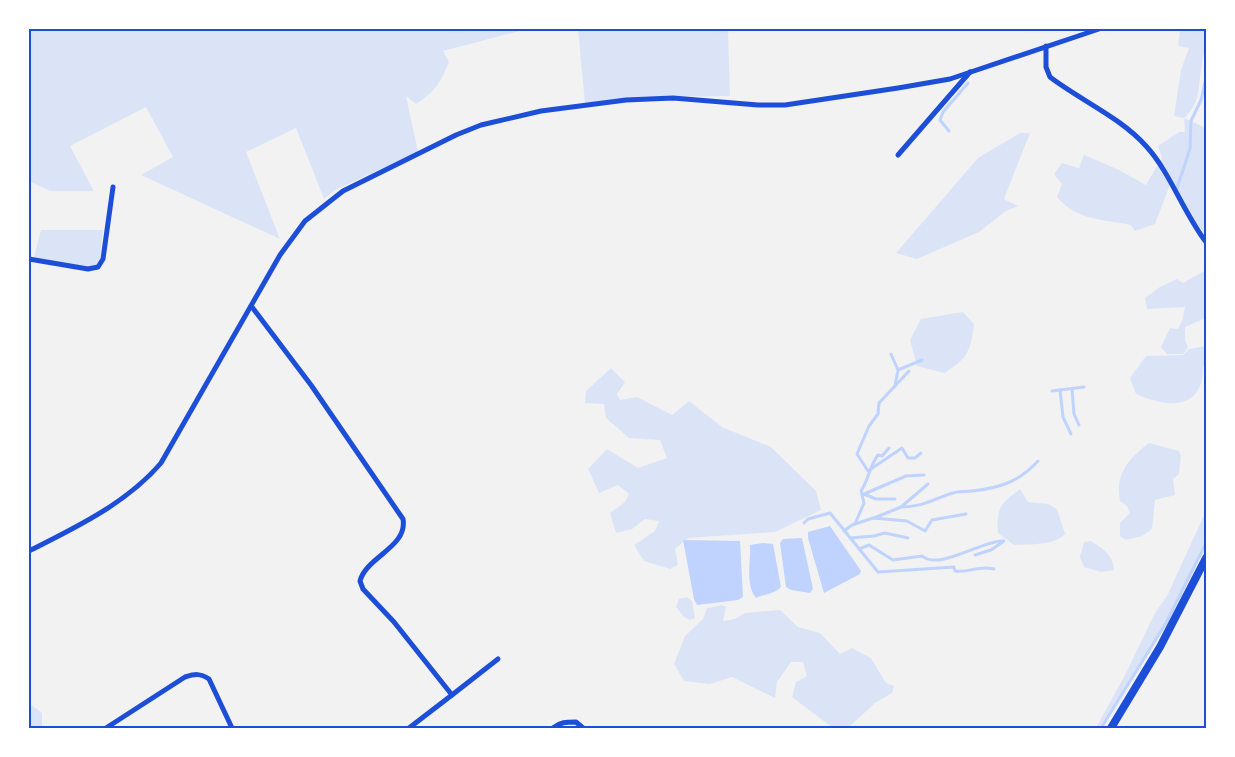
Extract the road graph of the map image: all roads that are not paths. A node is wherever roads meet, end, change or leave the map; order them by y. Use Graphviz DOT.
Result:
graph roads {
  1 [pos="1099,29"];
  2 [pos="1046,46"];
  3 [pos="970,72"];
  4 [pos="898,155"];
  5 [pos="113,187"];
  6 [pos="1206,242"];
  7 [pos="29,259"];
  8 [pos="252,307"];
  9 [pos="29,551"];
  10 [pos="1206,558"];
  11 [pos="498,659"];
  12 [pos="452,694"];
  13 [pos="106,728"];
  14 [pos="232,728"];
  15 [pos="409,728"];
  16 [pos="553,728"];
  17 [pos="583,728"];
  18 [pos="1111,728"];
  1 -- 2 [label="street"];
  2 -- 3 [label="street"];
  2 -- 6 [label="street"];
  3 -- 4 [label="street"];
  3 -- 8 [label="street"];
  5 -- 7 [label="street"];
  8 -- 9 [label="street"];
  8 -- 12 [label="street"];
  10 -- 18 [label="main road"];
  11 -- 12 [label="street"];
  12 -- 15 [label="street"];
  13 -- 14 [label="street"];
  16 -- 17 [label="street"];
}
